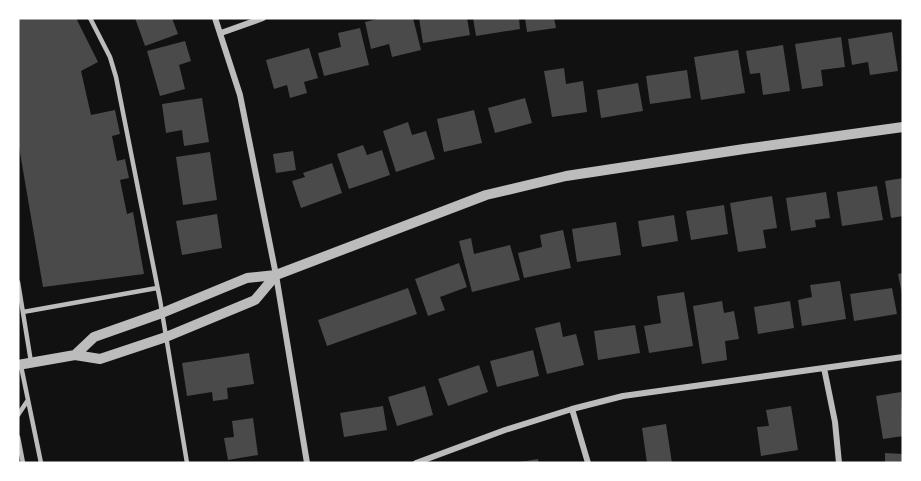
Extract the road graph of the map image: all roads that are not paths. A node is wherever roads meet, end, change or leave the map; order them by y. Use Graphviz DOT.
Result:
graph roads {
  1 [pos="90,18"];
  2 [pos="215,18"];
  3 [pos="263,18"];
  4 [pos="221,33"];
  5 [pos="903,127"];
  6 [pos="276,275"];
  7 [pos="18,282"];
  8 [pos="157,288"];
  9 [pos="23,312"];
  10 [pos="162,314"];
  11 [pos="166,337"];
  12 [pos="75,354"];
  13 [pos="903,357"];
  14 [pos="23,364"];
  15 [pos="824,368"];
  16 [pos="28,400"];
  17 [pos="572,409"];
  18 [pos="18,415"];
  19 [pos="18,437"];
  20 [pos="23,463"];
  21 [pos="41,463"];
  22 [pos="187,463"];
  23 [pos="307,463"];
  24 [pos="416,463"];
  25 [pos="588,463"];
  26 [pos="839,463"];
  1 -- 8 [label="lane"];
  2 -- 4 [label="street"];
  3 -- 4 [label="street"];
  4 -- 6 [label="street"];
  5 -- 6 [label="street"];
  6 -- 10 [label="street"];
  6 -- 11 [label="street"];
  6 -- 23 [label="street"];
  7 -- 9 [label="lane"];
  8 -- 9 [label="lane"];
  8 -- 10 [label="lane"];
  9 -- 14 [label="lane"];
  10 -- 11 [label="lane"];
  10 -- 12 [label="street"];
  11 -- 12 [label="street"];
  11 -- 22 [label="lane"];
  12 -- 14 [label="street"];
  13 -- 15 [label="street"];
  14 -- 16 [label="lane"];
  15 -- 17 [label="street"];
  15 -- 26 [label="street"];
  16 -- 18 [label="lane"];
  16 -- 21 [label="lane"];
  17 -- 24 [label="street"];
  17 -- 25 [label="street"];
  19 -- 20 [label="lane"];
}
